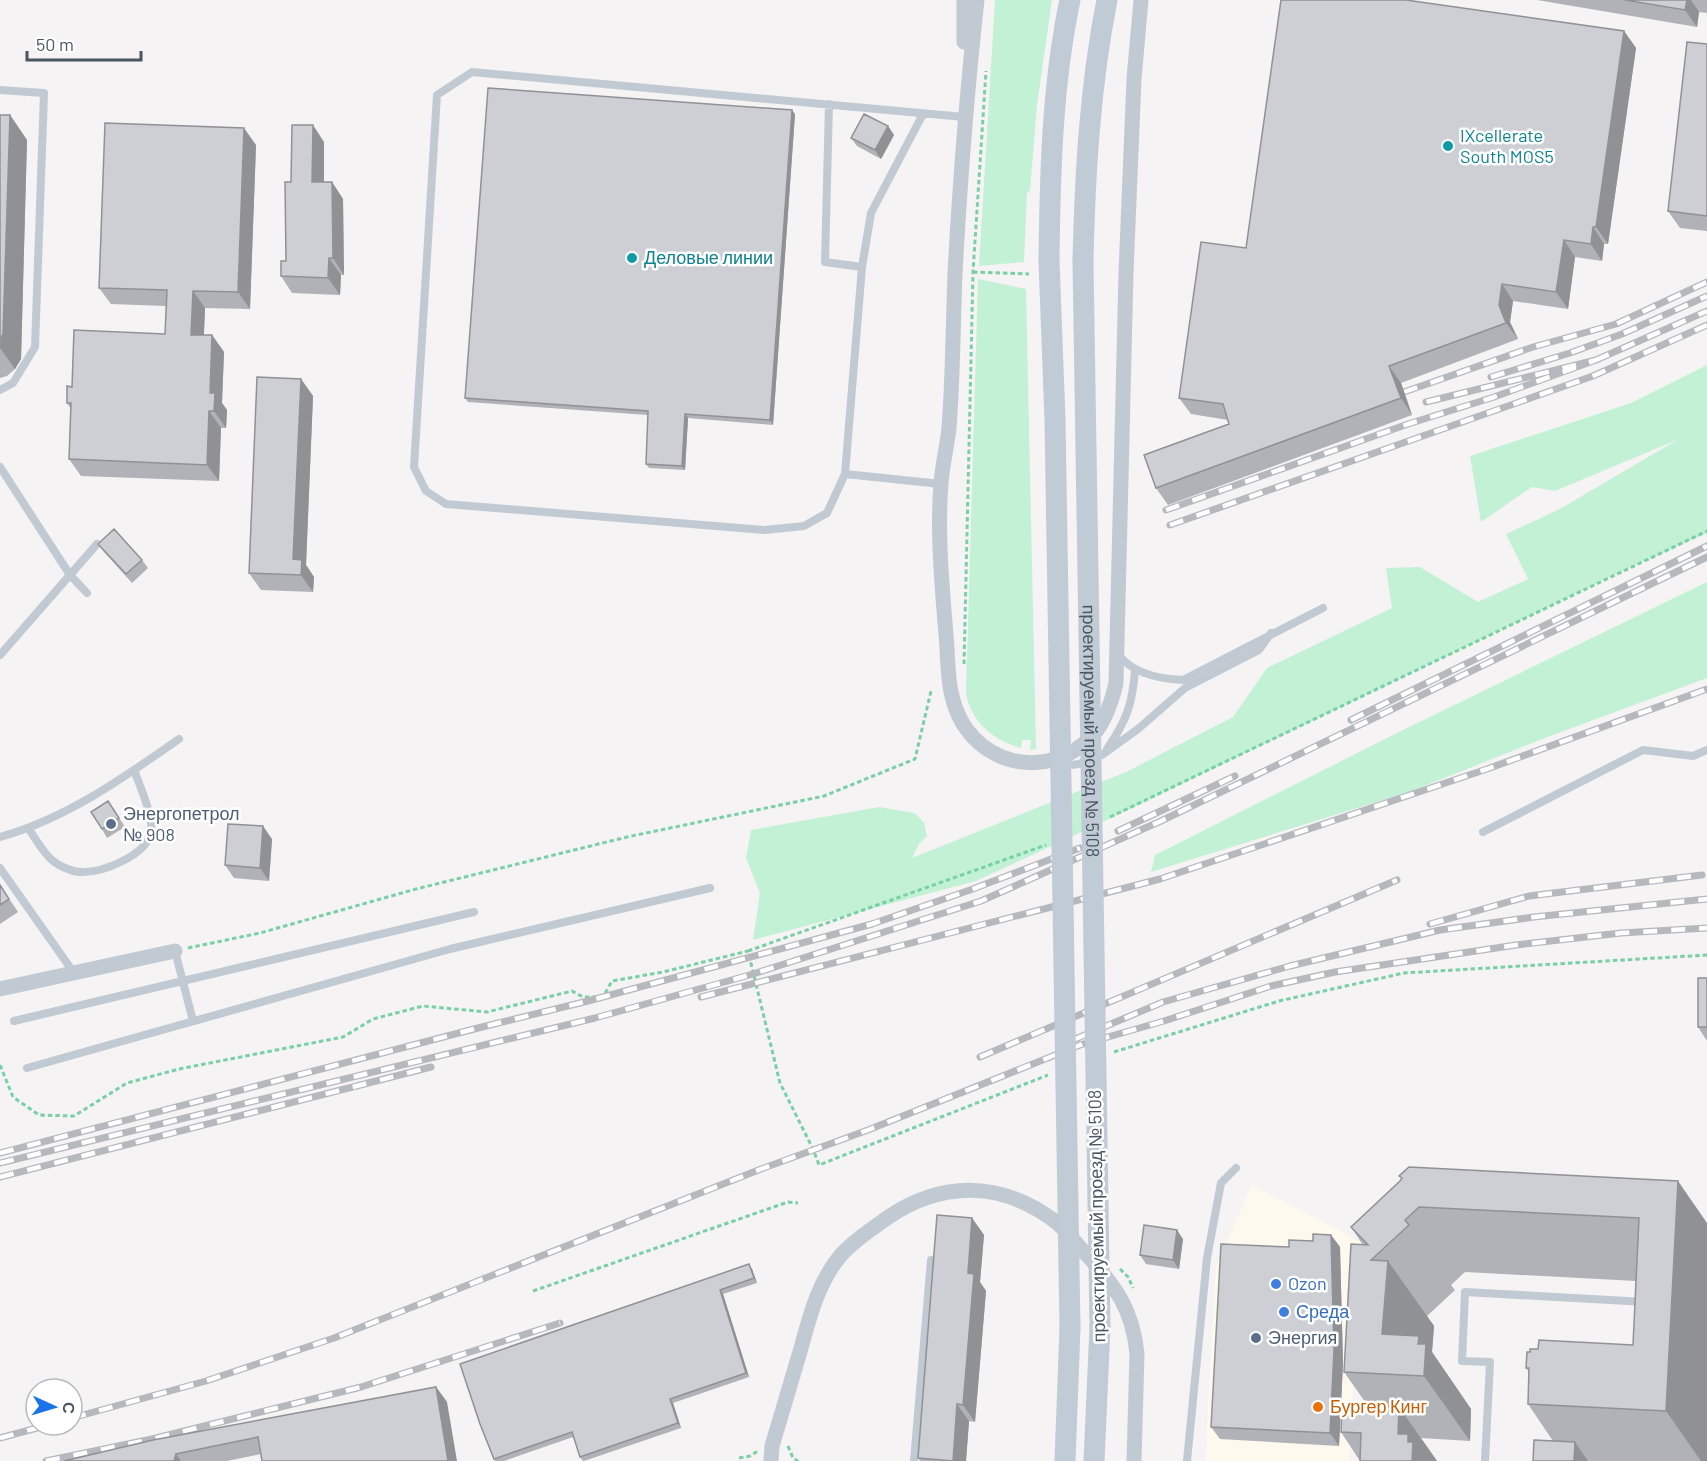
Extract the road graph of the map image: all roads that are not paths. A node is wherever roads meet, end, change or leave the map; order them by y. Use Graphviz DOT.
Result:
graph roads {
  1 [pos="964,0"];
  2 [pos="977,0"];
  3 [pos="1070,0"];
  4 [pos="1107,0"];
  5 [pos="1141,0"];
  6 [pos="1148,0"];
  7 [pos="1139,31"];
  8 [pos="0,90"];
  9 [pos="829,104"];
  10 [pos="923,114"];
  11 [pos="964,117"];
  12 [pos="862,267"];
  13 [pos="0,390"];
  14 [pos="0,467"];
  15 [pos="845,474"];
  16 [pos="940,484"];
  17 [pos="97,544"];
  18 [pos="70,575"];
  19 [pos="87,593"];
  20 [pos="1323,608"];
  21 [pos="1271,633"];
  22 [pos="1117,651"];
  23 [pos="0,655"];
  24 [pos="1135,669"];
  25 [pos="179,739"];
  26 [pos="1707,750"];
  27 [pos="1102,755"];
  28 [pos="1034,763"];
  29 [pos="134,770"];
  30 [pos="29,829"];
  31 [pos="1484,832"];
  32 [pos="0,837"];
  33 [pos="0,868"];
  34 [pos="710,888"];
  35 [pos="474,912"];
  36 [pos="175,951"];
  37 [pos="75,973"];
  38 [pos="183,981"];
  39 [pos="0,989"];
  40 [pos="14,1021"];
  41 [pos="194,1021"];
  42 [pos="27,1068"];
  43 [pos="1236,1168"];
  44 [pos="931,1260"];
  45 [pos="1653,1302"];
  46 [pos="771,1461"];
  47 [pos="914,1461"];
  48 [pos="1065,1461"];
  49 [pos="1094,1461"];
  50 [pos="1134,1461"];
  51 [pos="1187,1461"];
  52 [pos="1485,1461"];
  1 -- 11 [label="street"];
  2 -- 11 [label="street"];
  3 -- 48 [label="main road, проектируемый проезд № 5108, bridge"];
  4 -- 49 [label="main road, проектируемый проезд № 5108, bridge"];
  5 -- 7 [label="street"];
  6 -- 7 [label="lane"];
  7 -- 22 [label="street"];
  8 -- 13 [label="lane"];
  9 -- 10 [label="lane"];
  9 -- 12 [label="lane"];
  9 -- 15 [label="lane"];
  10 -- 11 [label="lane"];
  10 -- 12 [label="lane"];
  11 -- 16 [label="street"];
  12 -- 15 [label="lane"];
  14 -- 18 [label="lane"];
  15 -- 16 [label="lane"];
  16 -- 28 [label="street"];
  17 -- 18 [label="lane"];
  18 -- 19 [label="lane"];
  18 -- 23 [label="lane"];
  20 -- 21 [label="lane"];
  21 -- 24 [label="lane"];
  21 -- 27 [label="lane"];
  22 -- 24 [label="lane"];
  22 -- 28 [label="street"];
  24 -- 27 [label="lane"];
  25 -- 29 [label="lane"];
  26 -- 31 [label="lane"];
  27 -- 28 [label="lane"];
  29 -- 30 [label="lane"];
  29 -- 30 [label="lane"];
  30 -- 32 [label="lane"];
  33 -- 37 [label="lane"];
  34 -- 41 [label="lane"];
  35 -- 38 [label="lane"];
  36 -- 37 [label="street"];
  36 -- 38 [label="lane"];
  37 -- 39 [label="street"];
  38 -- 40 [label="lane"];
  38 -- 41 [label="lane"];
  41 -- 42 [label="lane"];
  43 -- 51 [label="lane"];
  44 -- 47 [label="lane"];
  45 -- 52 [label="lane"];
  46 -- 50 [label="street"];
}
